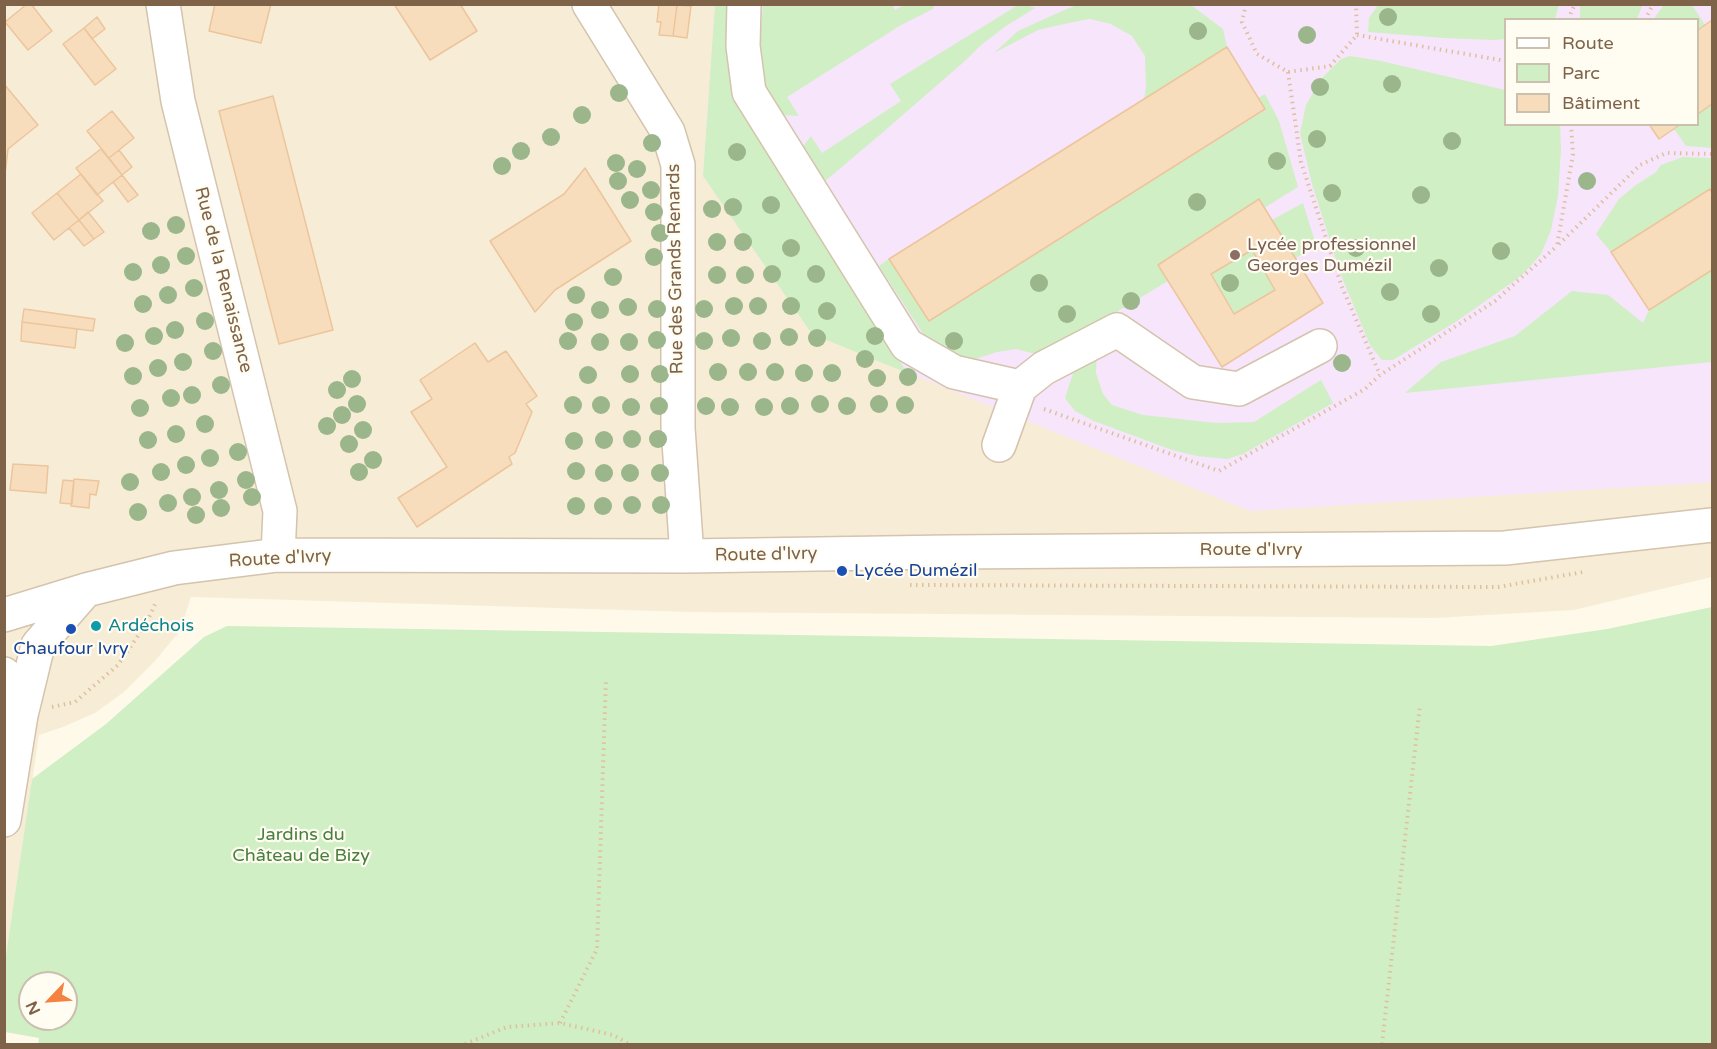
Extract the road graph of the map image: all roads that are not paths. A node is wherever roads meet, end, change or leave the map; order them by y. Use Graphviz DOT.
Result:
graph roads {
  1 [pos="163,4"];
  2 [pos="589,4"];
  3 [pos="744,4"];
  4 [pos="1320,346"];
  5 [pos="1020,387"];
  6 [pos="999,445"];
  7 [pos="1713,525"];
  8 [pos="278,555"];
  9 [pos="687,556"];
  10 [pos="86,590"];
  11 [pos="4,615"];
  12 [pos="4,674"];
  13 [pos="21,715"];
  14 [pos="4,820"];
  1 -- 8 [label="street, Rue de la Renaissance"];
  2 -- 9 [label="street, Rue des Grands Renards"];
  3 -- 5 [label="street"];
  4 -- 5 [label="street"];
  5 -- 6 [label="street"];
  7 -- 9 [label="street, Route d'Ivry"];
  8 -- 9 [label="street, Route d'Ivry"];
  8 -- 10 [label="street, Route d'Ivry"];
  10 -- 11 [label="street, Route d'Ivry"];
  10 -- 13 [label="street"];
  12 -- 13 [label="street"];
  13 -- 14 [label="street"];
}
